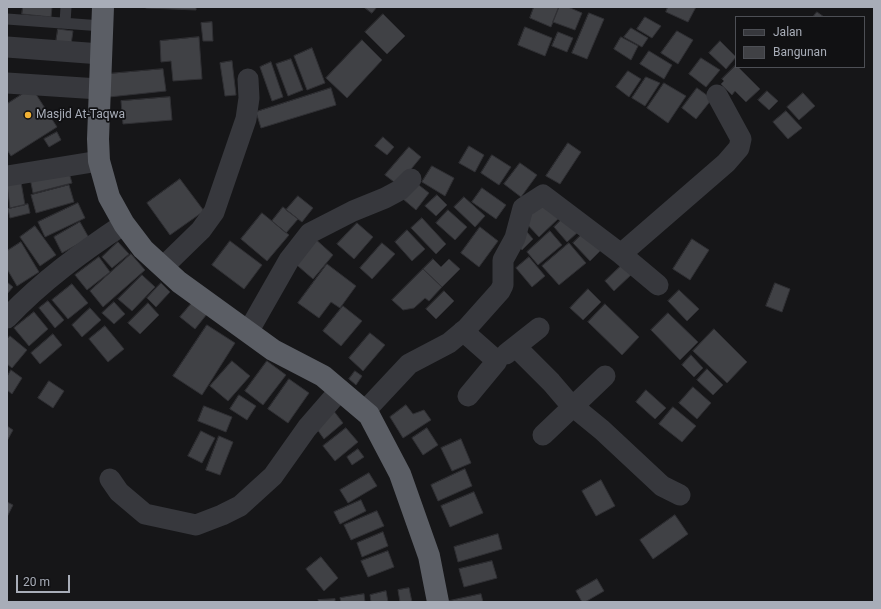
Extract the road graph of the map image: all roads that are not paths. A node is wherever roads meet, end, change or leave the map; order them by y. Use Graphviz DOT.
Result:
graph roads {
  1 [pos="66,7"];
  2 [pos="103,16"];
  3 [pos="7,19"];
  4 [pos="65,23"];
  5 [pos="7,47"];
  6 [pos="101,54"];
  7 [pos="248,79"];
  8 [pos="7,83"];
  9 [pos="99,89"];
  10 [pos="717,95"];
  11 [pos="99,161"];
  12 [pos="7,176"];
  13 [pos="411,179"];
  14 [pos="124,224"];
  15 [pos="621,254"];
  16 [pos="163,267"];
  17 [pos="658,285"];
  18 [pos="7,318"];
  19 [pos="539,328"];
  20 [pos="463,331"];
  21 [pos="248,332"];
  22 [pos="516,347"];
  23 [pos="497,361"];
  24 [pos="605,376"];
  25 [pos="340,390"];
  26 [pos="468,396"];
  27 [pos="573,407"];
  28 [pos="365,412"];
  29 [pos="543,435"];
  30 [pos="110,479"];
  31 [pos="680,495"];
  32 [pos="438,602"];
  1 -- 4 [label="lane"];
  2 -- 4 [label="lane"];
  2 -- 6 [label="highway"];
  3 -- 4 [label="lane"];
  5 -- 6 [label="street"];
  6 -- 9 [label="highway"];
  7 -- 16 [label="street"];
  8 -- 9 [label="street"];
  9 -- 11 [label="highway"];
  10 -- 15 [label="street"];
  11 -- 12 [label="street"];
  11 -- 14 [label="highway"];
  13 -- 21 [label="street"];
  14 -- 16 [label="highway"];
  14 -- 18 [label="street"];
  15 -- 17 [label="street"];
  15 -- 20 [label="street"];
  16 -- 21 [label="highway"];
  19 -- 22 [label="street"];
  20 -- 23 [label="street"];
  20 -- 28 [label="street"];
  21 -- 25 [label="highway"];
  22 -- 23 [label="street"];
  22 -- 27 [label="street"];
  23 -- 26 [label="street"];
  24 -- 27 [label="street"];
  25 -- 28 [label="highway"];
  25 -- 30 [label="street"];
  27 -- 29 [label="street"];
  27 -- 31 [label="street"];
  28 -- 32 [label="highway"];
}
